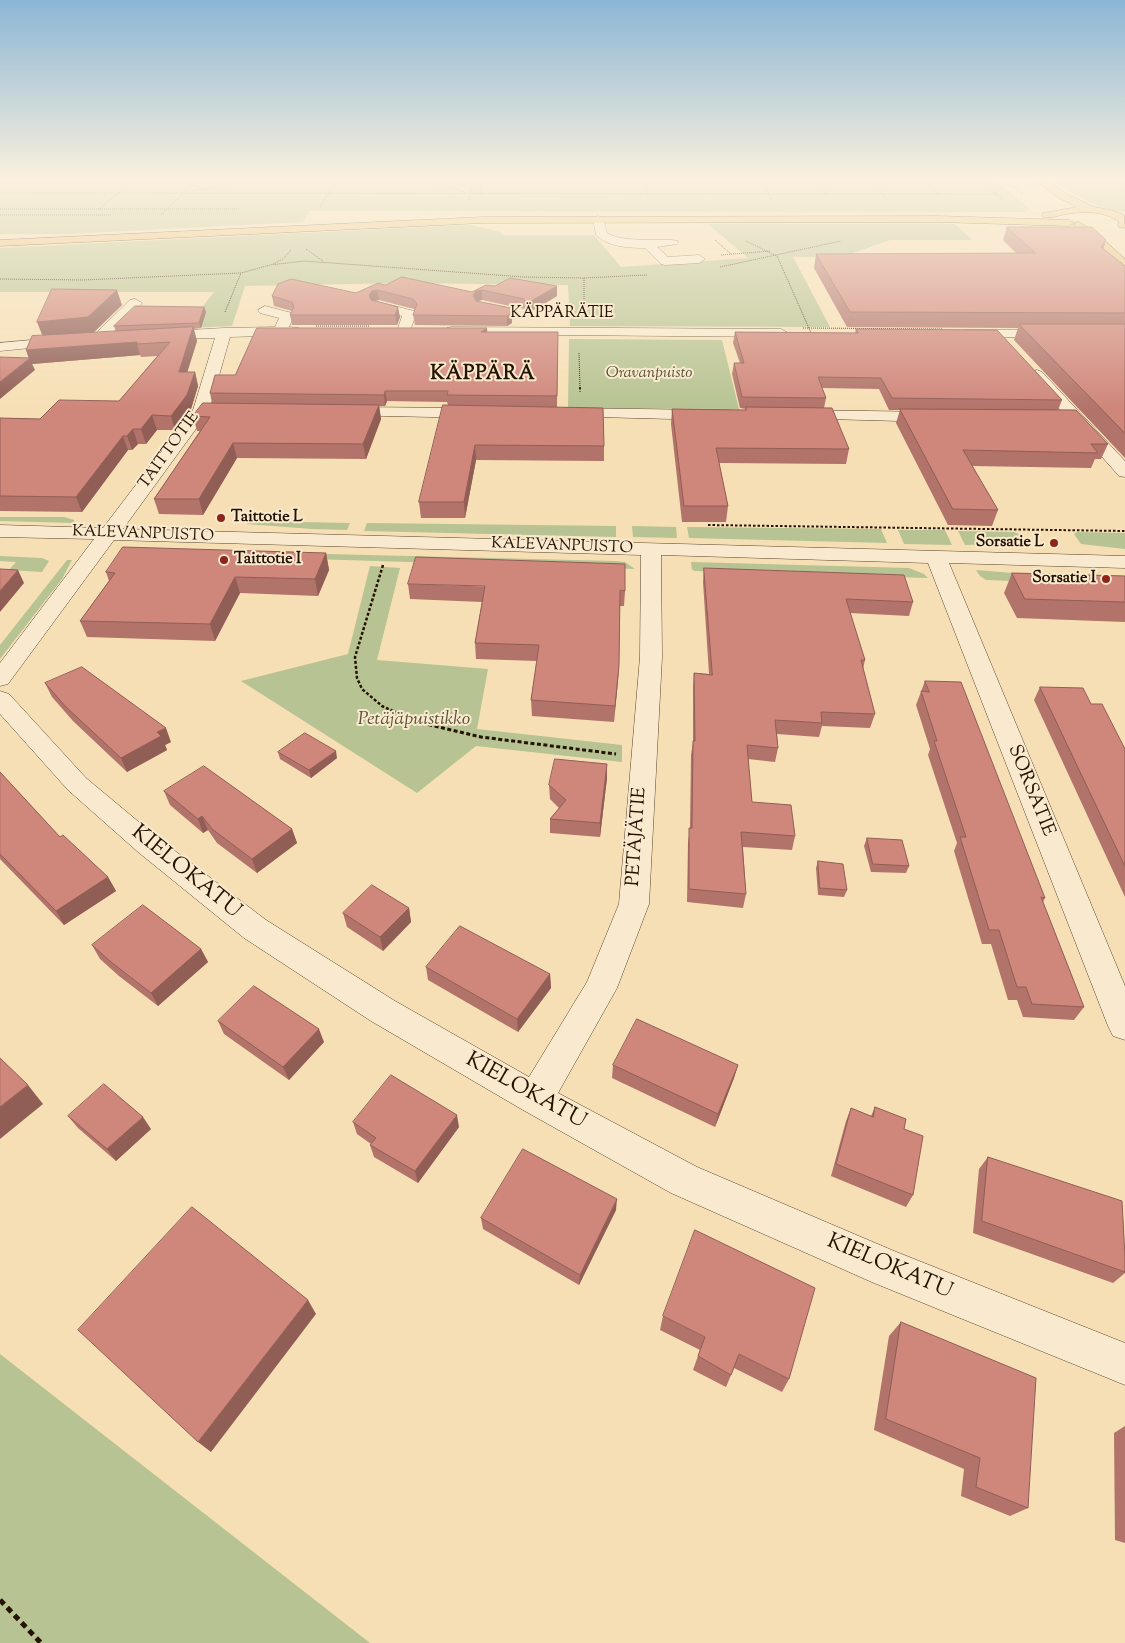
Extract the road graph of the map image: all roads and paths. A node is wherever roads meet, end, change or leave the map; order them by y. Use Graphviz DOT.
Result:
graph roads {
  1 [pos="315,256"];
  2 [pos="659,256"];
  3 [pos="721,256"];
  4 [pos="777,256"];
  5 [pos="1114,256"];
  6 [pos="699,259"];
  7 [pos="324,262"];
  8 [pos="1125,265"];
  9 [pos="714,268"];
  10 [pos="241,273"];
  11 [pos="652,275"];
  12 [pos="0,279"];
  13 [pos="135,303"];
  14 [pos="379,306"];
  15 [pos="265,310"];
  16 [pos="224,313"];
  17 [pos="280,331"];
  18 [pos="308,331"];
  19 [pos="404,331"];
  20 [pos="434,331"];
  21 [pos="224,332"];
  22 [pos="792,333"];
  23 [pos="948,334"];
  24 [pos="999,334"];
  25 [pos="1125,334"];
  26 [pos="145,336"];
  27 [pos="117,338"];
  28 [pos="814,338"];
  29 [pos="98,339"];
  30 [pos="0,347"];
  31 [pos="1011,347"];
  32 [pos="1024,361"];
  33 [pos="201,411"];
  34 [pos="221,411"];
  35 [pos="331,412"];
  36 [pos="500,413"];
  37 [pos="550,413"];
  38 [pos="728,415"];
  39 [pos="787,415"];
  40 [pos="954,417"];
  41 [pos="1053,418"];
  42 [pos="1076,418"];
  43 [pos="1125,472"];
  44 [pos="0,531"];
  45 [pos="109,534"];
  46 [pos="651,550"];
  47 [pos="936,556"];
  48 [pos="1125,562"];
  49 [pos="383,564"];
  50 [pos="0,679"];
  51 [pos="0,699"];
  52 [pos="644,756"];
  53 [pos="1125,1026"];
  54 [pos="535,1099"];
  55 [pos="1125,1364"];
  56 [pos="0,1600"];
  57 [pos="41,1643"];
  1 -- 7 [label="path"];
  2 -- 6 [label="street"];
  3 -- 6 [label="path"];
  4 -- 9 [label="path"];
  4 -- 28 [label="path"];
  5 -- 8 [label="main road"];
  7 -- 10 [label="path"];
  7 -- 11 [label="path"];
  10 -- 12 [label="path"];
  10 -- 16 [label="path"];
  13 -- 29 [label="street"];
  14 -- 19 [label="street"];
  15 -- 17 [label="street"];
  17 -- 18 [label="street"];
  17 -- 21 [label="street"];
  20 -- 22 [label="street, KÄPPÄRÄTIE"];
  21 -- 26 [label="street"];
  21 -- 33 [label="street, TAITTOTIE"];
  23 -- 24 [label="street"];
  24 -- 25 [label="street"];
  24 -- 31 [label="street"];
  27 -- 29 [label="street"];
  29 -- 30 [label="street"];
  32 -- 42 [label="street"];
  33 -- 34 [label="street"];
  33 -- 45 [label="street, TAITTOTIE"];
  35 -- 36 [label="street"];
  37 -- 38 [label="street"];
  39 -- 40 [label="street"];
  41 -- 42 [label="street"];
  42 -- 43 [label="street"];
  44 -- 45 [label="street, KALEVANPUISTO"];
  45 -- 46 [label="street, KALEVANPUISTO"];
  45 -- 50 [label="street"];
  46 -- 47 [label="street, KALEVANPUISTO"];
  46 -- 52 [label="street, PETÄJÄTIE"];
  47 -- 48 [label="street, KALEVANPUISTO"];
  47 -- 53 [label="street, SORSATIE"];
  49 -- 52 [label="path"];
  51 -- 54 [label="street, KIELOKATU"];
  52 -- 54 [label="street, PETÄJÄTIE"];
  54 -- 55 [label="street, KIELOKATU"];
  56 -- 57 [label="path"];
}
